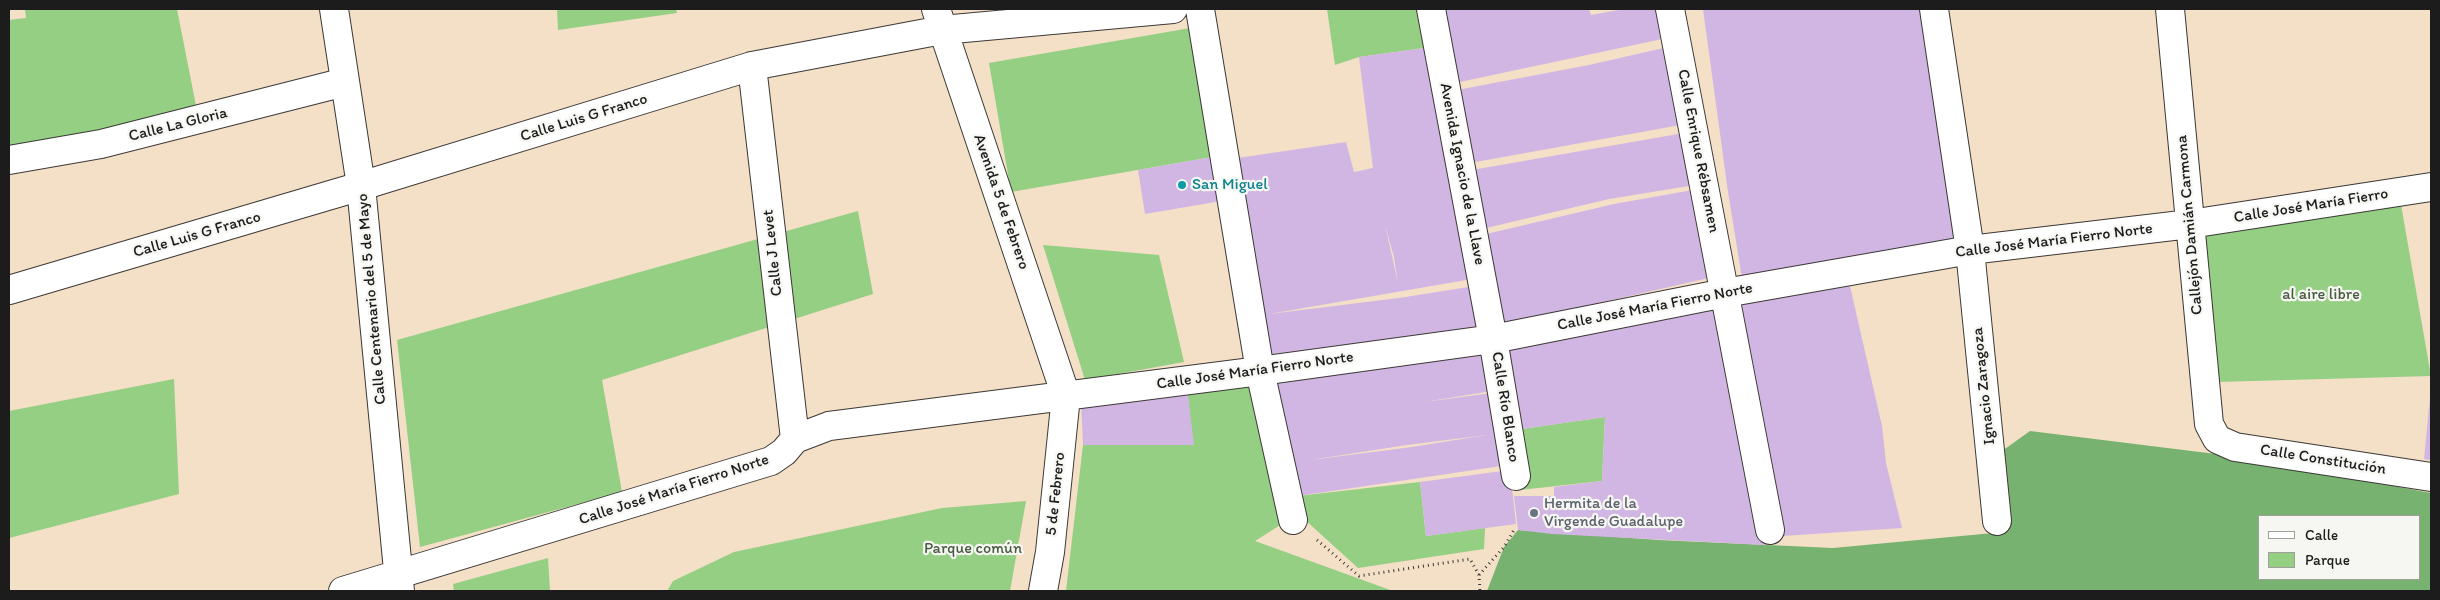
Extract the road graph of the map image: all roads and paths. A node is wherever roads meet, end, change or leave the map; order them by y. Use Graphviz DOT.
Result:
graph roads {
  1 [pos="334,9"];
  2 [pos="1173,9"];
  3 [pos="1200,9"];
  4 [pos="1431,9"];
  5 [pos="1670,9"];
  6 [pos="1934,9"];
  7 [pos="2170,9"];
  8 [pos="939,20"];
  9 [pos="752,66"];
  10 [pos="345,82"];
  11 [pos="9,160"];
  12 [pos="361,186"];
  13 [pos="2431,187"];
  14 [pos="2190,224"];
  15 [pos="1970,250"];
  16 [pos="9,290"];
  17 [pos="1725,294"];
  18 [pos="1493,338"];
  19 [pos="1260,371"];
  20 [pos="1066,396"];
  21 [pos="794,439"];
  22 [pos="2217,439"];
  23 [pos="1516,476"];
  24 [pos="2431,477"];
  25 [pos="1293,520"];
  26 [pos="1997,521"];
  27 [pos="1514,530"];
  28 [pos="1770,530"];
  29 [pos="1479,575"];
  30 [pos="399,583"];
  31 [pos="343,591"];
  32 [pos="1042,591"];
  33 [pos="1480,591"];
  1 -- 10 [label="street, Calle Centenario del 5 de Mayo"];
  2 -- 8 [label="street, Calle Luis G Franco"];
  3 -- 19 [label="street"];
  4 -- 18 [label="street, Avenida Ignacio de la Llave"];
  5 -- 17 [label="street, Calle Enrique Rébsamen"];
  6 -- 15 [label="street, Ignacio Zaragoza"];
  7 -- 14 [label="street, Callejón Damián Carmona"];
  8 -- 9 [label="street, Calle Luis G Franco"];
  8 -- 20 [label="street, Avenida 5 de Febrero"];
  9 -- 12 [label="street, Calle Luis G Franco"];
  9 -- 21 [label="street, Calle J Levet"];
  10 -- 11 [label="street, Calle La Gloria"];
  10 -- 12 [label="street, Calle Centenario del 5 de Mayo"];
  12 -- 16 [label="street, Calle Luis G Franco"];
  12 -- 30 [label="street, Calle Centenario del 5 de Mayo"];
  13 -- 14 [label="street, Calle José María Fierro"];
  14 -- 15 [label="street, Calle José María Fierro Norte"];
  14 -- 22 [label="street, Callejón Damián Carmona"];
  15 -- 17 [label="street, Calle José María Fierro Norte"];
  15 -- 26 [label="street, Ignacio Zaragoza"];
  17 -- 18 [label="street, Calle José María Fierro Norte"];
  17 -- 28 [label="street, Calle Enrique Rébsamen"];
  18 -- 19 [label="street, Calle José María Fierro Norte"];
  18 -- 23 [label="street, Calle Río Blanco"];
  19 -- 20 [label="street, Calle José María Fierro Norte"];
  19 -- 25 [label="street"];
  20 -- 21 [label="street, Calle José María Fierro Norte"];
  20 -- 32 [label="street, 5 de Febrero"];
  21 -- 30 [label="street, Calle José María Fierro Norte"];
  22 -- 24 [label="street, Calle Constitución"];
  25 -- 29 [label="path"];
  27 -- 29 [label="path"];
  29 -- 33 [label="path"];
  30 -- 31 [label="street, Calle José María Fierro Norte"];
}
